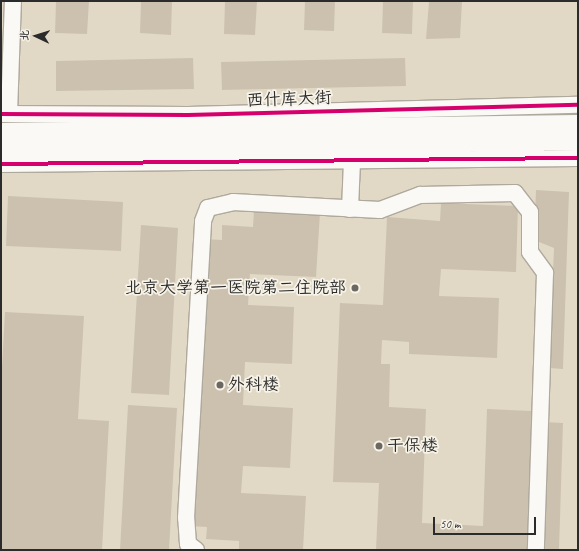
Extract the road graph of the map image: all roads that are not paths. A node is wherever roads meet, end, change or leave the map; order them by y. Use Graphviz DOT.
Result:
graph roads {
  1 [pos="13,1"];
  2 [pos="578,105"];
  3 [pos="5,114"];
  4 [pos="578,124"];
  5 [pos="1,133"];
  6 [pos="578,140"];
  7 [pos="1,148"];
  8 [pos="578,158"];
  9 [pos="352,161"];
  10 [pos="1,164"];
  11 [pos="350,209"];
  12 [pos="196,550"];
  13 [pos="536,550"];
  1 -- 3 [label="street"];
  2 -- 3 [label="street, 西什库大街"];
  4 -- 5 [label="main road, 西什库大街"];
  6 -- 7 [label="main road"];
  8 -- 9 [label="street"];
  9 -- 10 [label="street"];
  9 -- 11 [label="street"];
  11 -- 12 [label="street"];
  11 -- 13 [label="street"];
}
